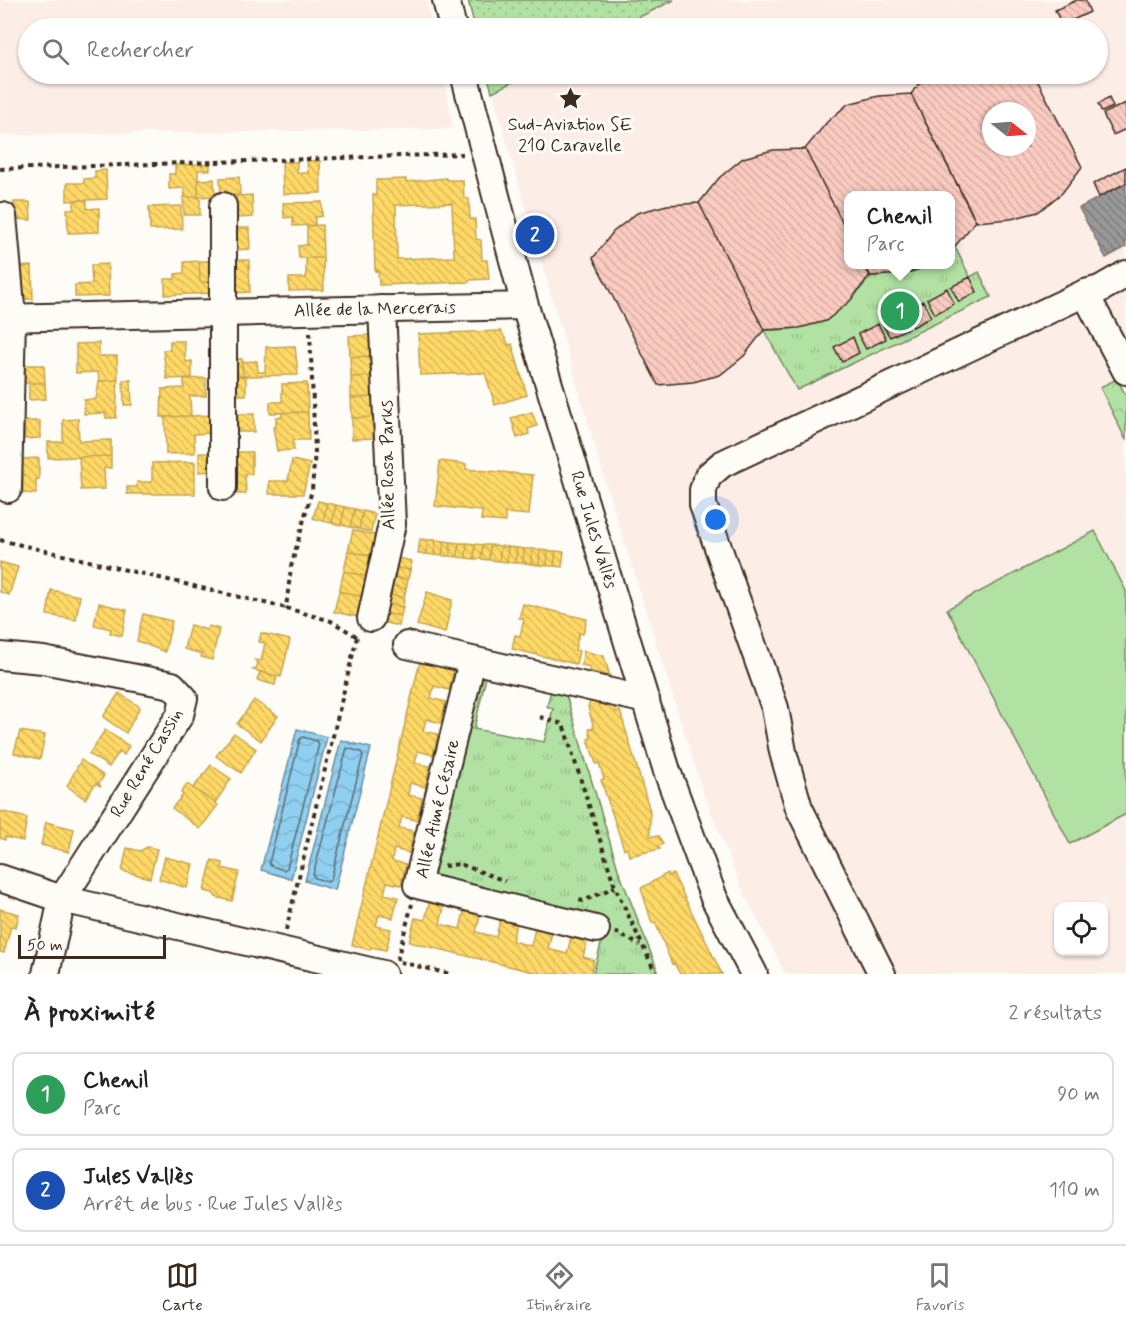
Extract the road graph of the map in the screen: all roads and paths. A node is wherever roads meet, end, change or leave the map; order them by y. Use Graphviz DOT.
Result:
graph roads {
  1 [pos="446,0"];
  2 [pos="450,18"];
  3 [pos="467,84"];
  4 [pos="484,153"];
  5 [pos="0,169"];
  6 [pos="223,206"];
  7 [pos="3,216"];
  8 [pos="1126,274"];
  9 [pos="1085,293"];
  10 [pos="525,306"];
  11 [pos="382,309"];
  12 [pos="309,311"];
  13 [pos="224,312"];
  14 [pos="6,318"];
  15 [pos="1126,371"];
  16 [pos="223,487"];
  17 [pos="8,489"];
  18 [pos="0,540"];
  19 [pos="286,608"];
  20 [pos="365,631"];
  21 [pos="407,645"];
  22 [pos="0,656"];
  23 [pos="472,661"];
  24 [pos="646,700"];
  25 [pos="540,717"];
  26 [pos="420,873"];
  27 [pos="0,878"];
  28 [pos="507,882"];
  29 [pos="615,887"];
  30 [pos="572,898"];
  31 [pos="62,899"];
  32 [pos="596,929"];
  33 [pos="281,950"];
  34 [pos="390,968"];
  35 [pos="46,974"];
  36 [pos="656,974"];
  37 [pos="754,974"];
  38 [pos="882,974"];
  1 -- 2 [label="street"];
  3 -- 4 [label="street, Rue Jules Vallès"];
  4 -- 5 [label="path"];
  4 -- 10 [label="street, Rue Jules Vallès"];
  6 -- 13 [label="street"];
  7 -- 14 [label="street"];
  8 -- 9 [label="street"];
  9 -- 15 [label="street"];
  9 -- 38 [label="street"];
  10 -- 11 [label="street, Allée de la Mercerais"];
  10 -- 24 [label="street, Rue Jules Vallès"];
  11 -- 12 [label="street, Allée de la Mercerais"];
  11 -- 20 [label="street, Allée Rosa Parks"];
  12 -- 13 [label="street, Allée de la Mercerais"];
  12 -- 19 [label="path"];
  13 -- 14 [label="street, Allée de la Mercerais"];
  13 -- 16 [label="street"];
  14 -- 17 [label="street"];
  18 -- 19 [label="path"];
  19 -- 20 [label="path"];
  20 -- 33 [label="path"];
  21 -- 23 [label="street"];
  22 -- 31 [label="street, Rue René Cassin"];
  23 -- 24 [label="street"];
  23 -- 26 [label="street, Allée Aimé Césaire"];
  24 -- 37 [label="street, Rue Jules Vallès"];
  25 -- 29 [label="path"];
  26 -- 28 [label="path"];
  26 -- 32 [label="street, Allée Aimé Césaire"];
  26 -- 34 [label="path"];
  27 -- 31 [label="street"];
  29 -- 30 [label="path"];
  29 -- 36 [label="path"];
  31 -- 33 [label="street"];
  31 -- 35 [label="street"];
  33 -- 34 [label="street"];
}
